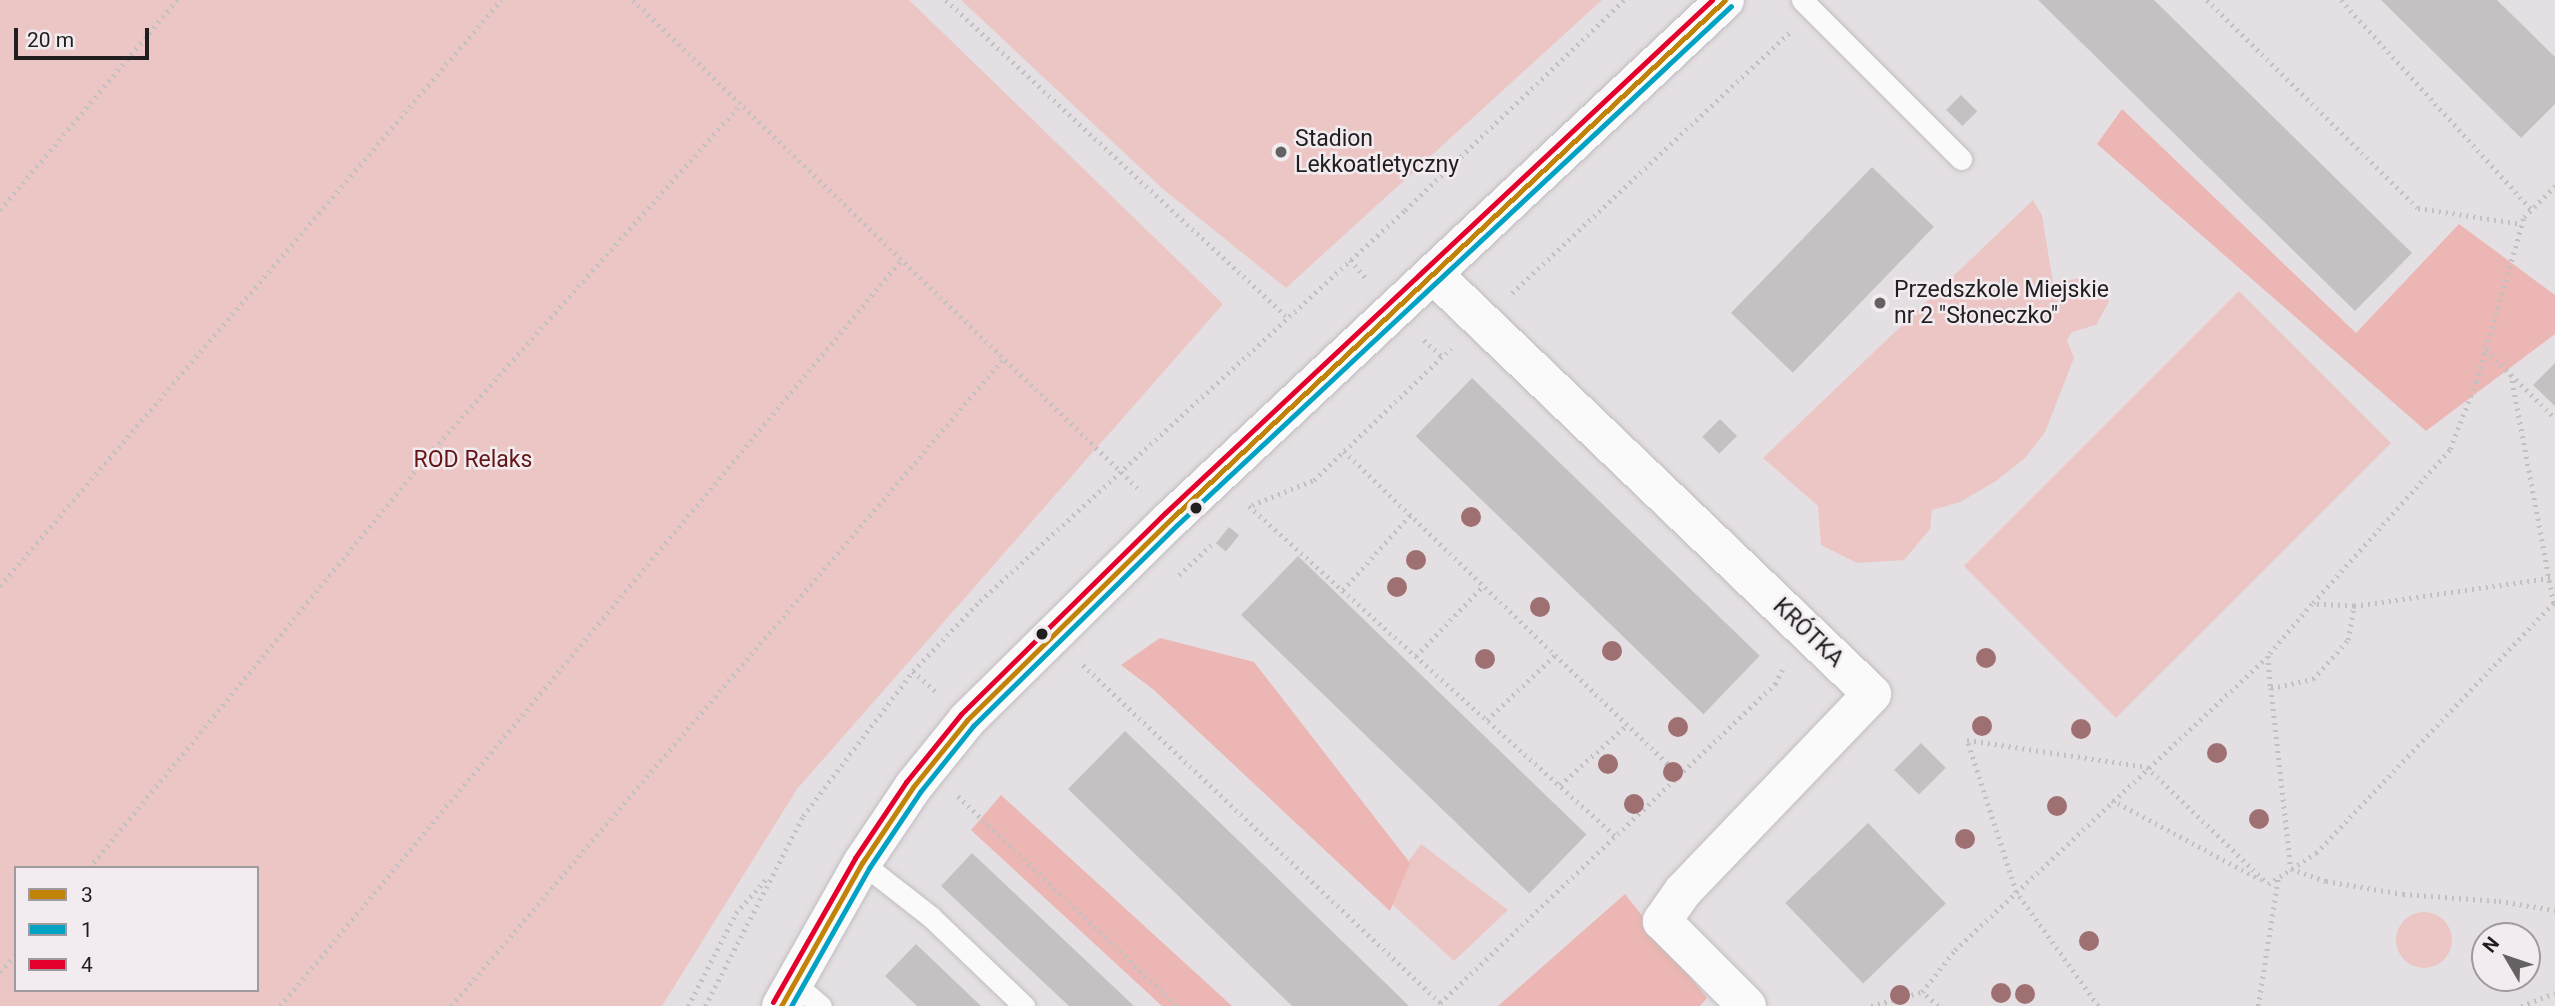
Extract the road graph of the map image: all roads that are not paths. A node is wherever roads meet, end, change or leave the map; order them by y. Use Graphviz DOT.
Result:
graph roads {
  1 [pos="1725,0"];
  2 [pos="1807,5"];
  3 [pos="1961,159"];
  4 [pos="1434,275"];
  5 [pos="862,863"];
  6 [pos="798,998"];
  7 [pos="1024,1006"];
  8 [pos="1746,1006"];
  1 -- 4 [label="street"];
  2 -- 3 [label="lane"];
  4 -- 5 [label="street"];
  4 -- 8 [label="street, KRÓTKA"];
  5 -- 6 [label="street"];
  5 -- 7 [label="lane"];
}
